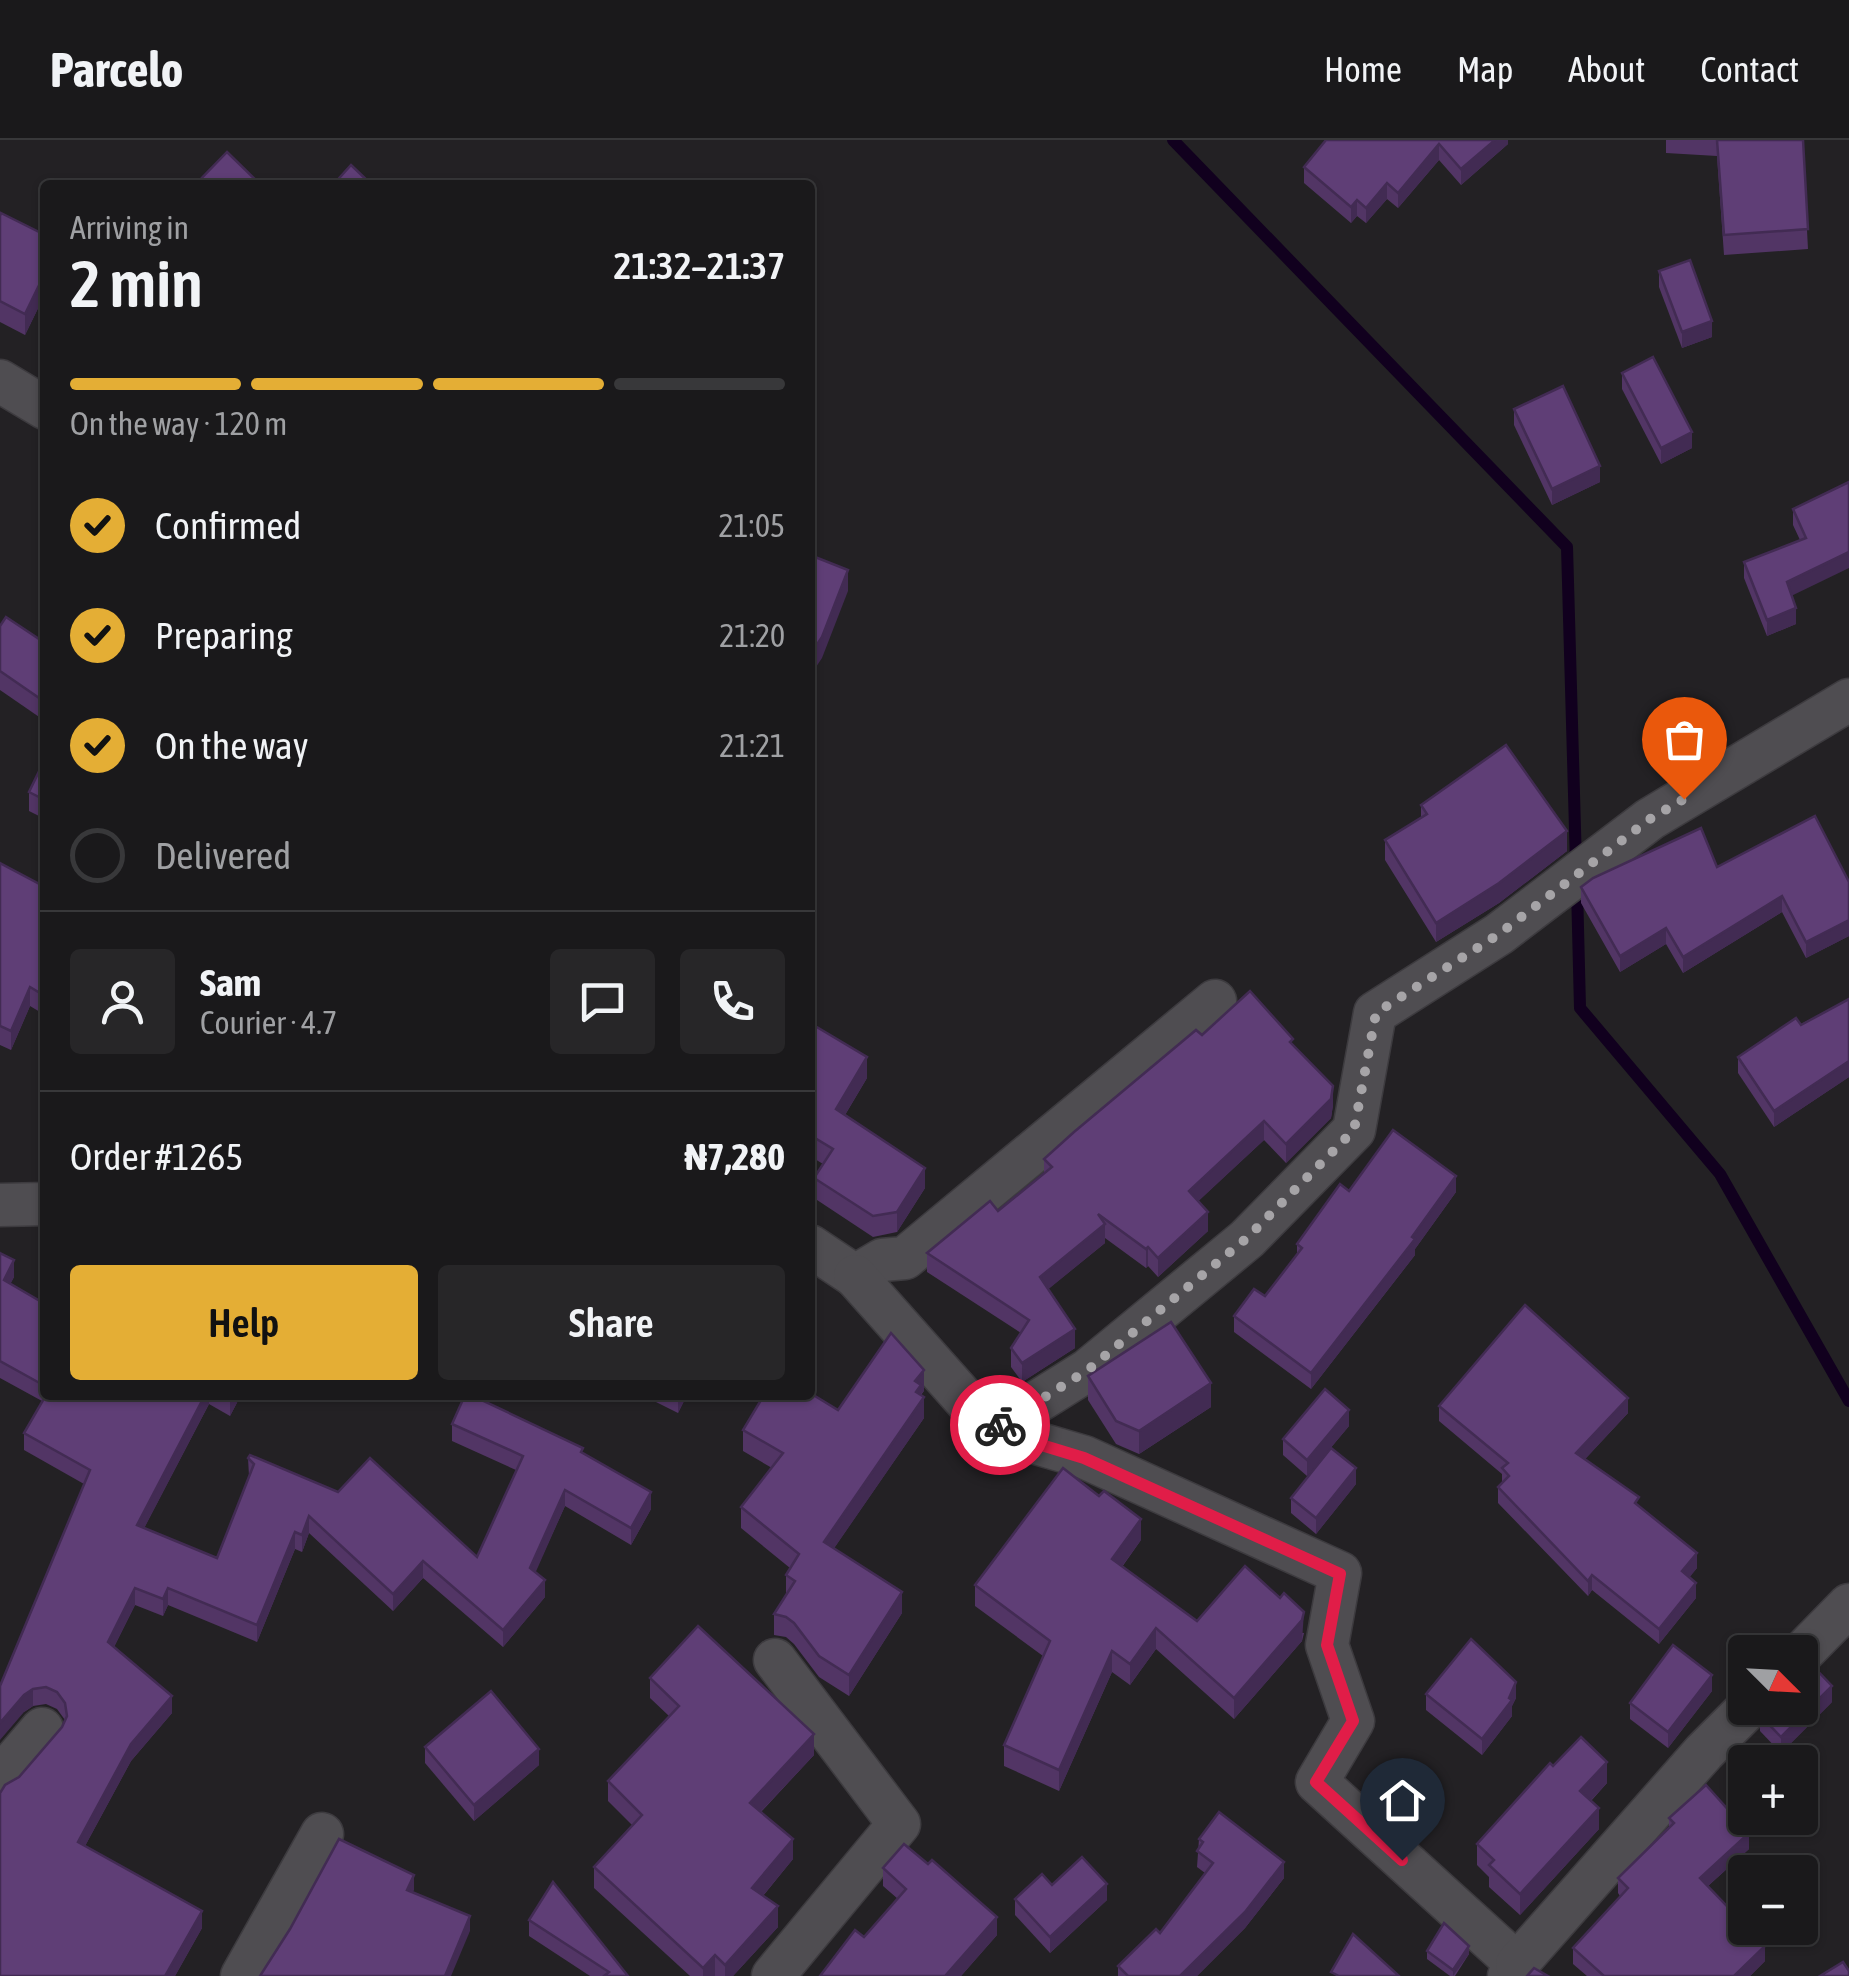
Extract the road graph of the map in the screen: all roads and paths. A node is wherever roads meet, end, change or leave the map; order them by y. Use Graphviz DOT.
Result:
graph roads {
  1 [pos="0,380"];
  2 [pos="40,405"];
  3 [pos="1849,700"];
  4 [pos="1216,1001"];
  5 [pos="40,1204"];
  6 [pos="0,1205"];
  7 [pos="815,1249"];
  8 [pos="854,1276"];
  9 [pos="992,1430"];
  10 [pos="1849,1606"];
  11 [pos="1818,1637"];
  12 [pos="776,1660"];
  13 [pos="1731,1725"];
  14 [pos="42,1729"];
  15 [pos="0,1778"];
  16 [pos="322,1834"];
  17 [pos="1513,1970"];
  18 [pos="242,1976"];
  19 [pos="773,1976"];
  1 -- 2 [label="street"];
  3 -- 9 [label="street"];
  4 -- 8 [label="street"];
  5 -- 6 [label="street"];
  7 -- 8 [label="street"];
  8 -- 9 [label="street"];
  9 -- 17 [label="street"];
  10 -- 11 [label="street"];
  12 -- 19 [label="street"];
  13 -- 17 [label="street"];
  14 -- 15 [label="street"];
  16 -- 18 [label="street"];
}
